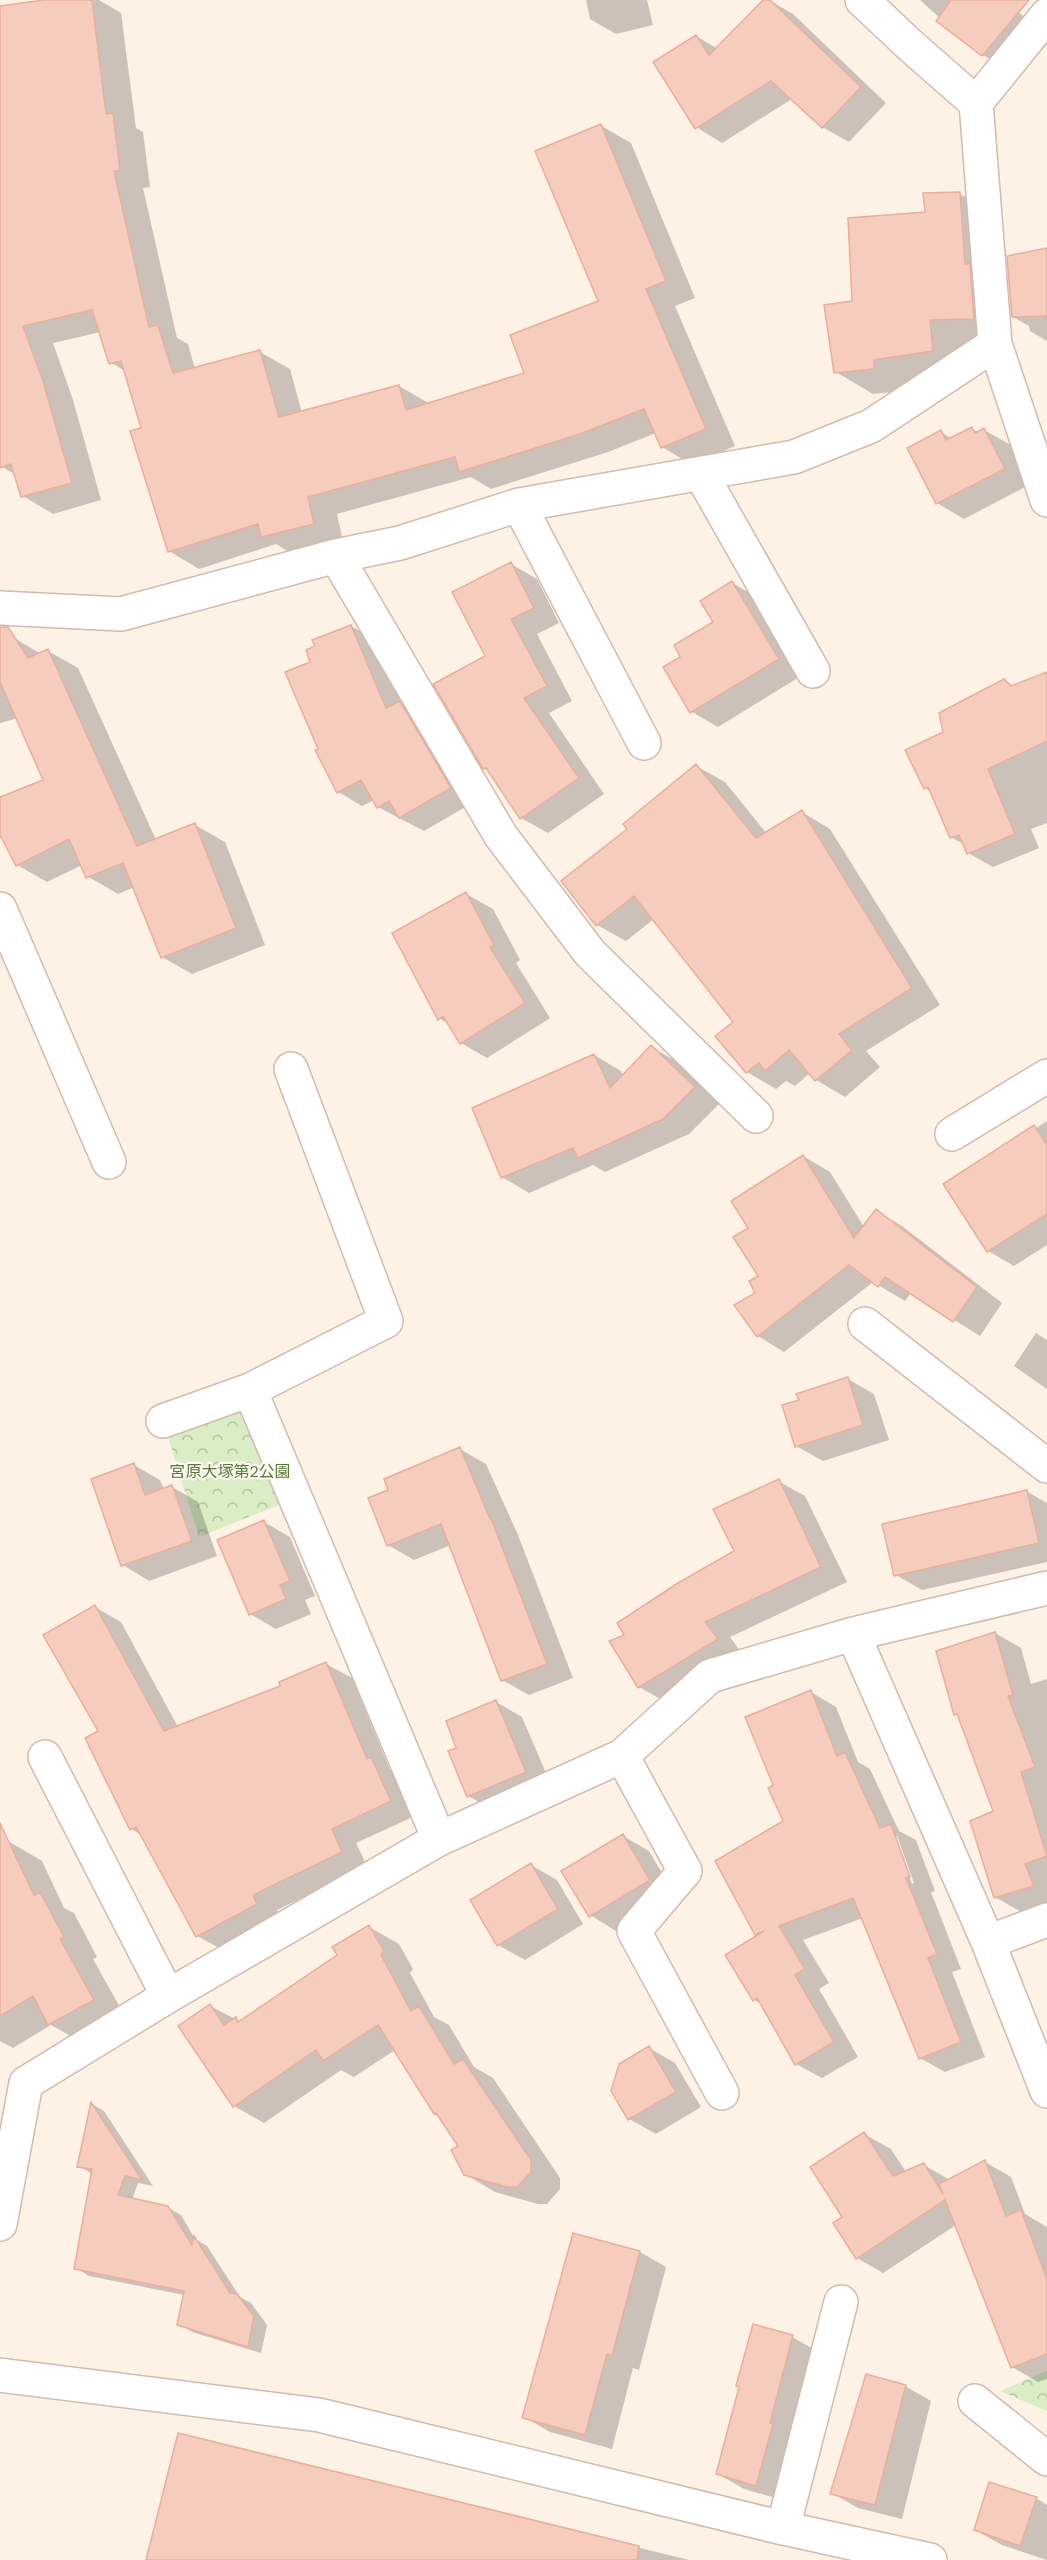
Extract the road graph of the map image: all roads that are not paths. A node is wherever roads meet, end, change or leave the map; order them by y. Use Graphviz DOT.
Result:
graph roads {
  1 [pos="862,0"];
  2 [pos="1047,15"];
  3 [pos="976,103"];
  4 [pos="995,344"];
  5 [pos="701,474"];
  6 [pos="1047,500"];
  7 [pos="519,505"];
  8 [pos="336,556"];
  9 [pos="0,608"];
  10 [pos="813,671"];
  11 [pos="644,743"];
  12 [pos="0,909"];
  13 [pos="291,1069"];
  14 [pos="1047,1076"];
  15 [pos="756,1116"];
  16 [pos="952,1134"];
  17 [pos="109,1162"];
  18 [pos="865,1324"];
  19 [pos="250,1390"];
  20 [pos="163,1421"];
  21 [pos="1047,1466"];
  22 [pos="1047,1588"];
  23 [pos="854,1634"];
  24 [pos="622,1756"];
  25 [pos="45,1757"];
  26 [pos="439,1839"];
  27 [pos="1047,1920"];
  28 [pos="988,1942"];
  29 [pos="168,1996"];
  30 [pos="13,2080"];
  31 [pos="1047,2091"];
  32 [pos="722,2093"];
  33 [pos="0,2224"];
  34 [pos="841,2302"];
  35 [pos="0,2375"];
  36 [pos="975,2401"];
  37 [pos="1047,2459"];
  38 [pos="783,2528"];
  39 [pos="930,2560"];
  1 -- 3 [label="street"];
  2 -- 3 [label="street"];
  3 -- 4 [label="street"];
  4 -- 5 [label="street"];
  4 -- 6 [label="street"];
  5 -- 7 [label="street"];
  5 -- 10 [label="street"];
  7 -- 8 [label="street"];
  7 -- 11 [label="street"];
  8 -- 9 [label="street"];
  8 -- 15 [label="street"];
  12 -- 17 [label="street"];
  13 -- 19 [label="street"];
  14 -- 16 [label="street"];
  18 -- 21 [label="street"];
  19 -- 20 [label="street"];
  19 -- 26 [label="street"];
  22 -- 23 [label="street"];
  23 -- 24 [label="street"];
  23 -- 28 [label="street"];
  24 -- 26 [label="street"];
  24 -- 32 [label="street"];
  25 -- 29 [label="street"];
  26 -- 29 [label="street"];
  27 -- 28 [label="street"];
  28 -- 31 [label="street"];
  29 -- 30 [label="street"];
  30 -- 33 [label="street"];
  34 -- 38 [label="street"];
  35 -- 38 [label="street"];
  36 -- 37 [label="street"];
  38 -- 39 [label="street"];
}
